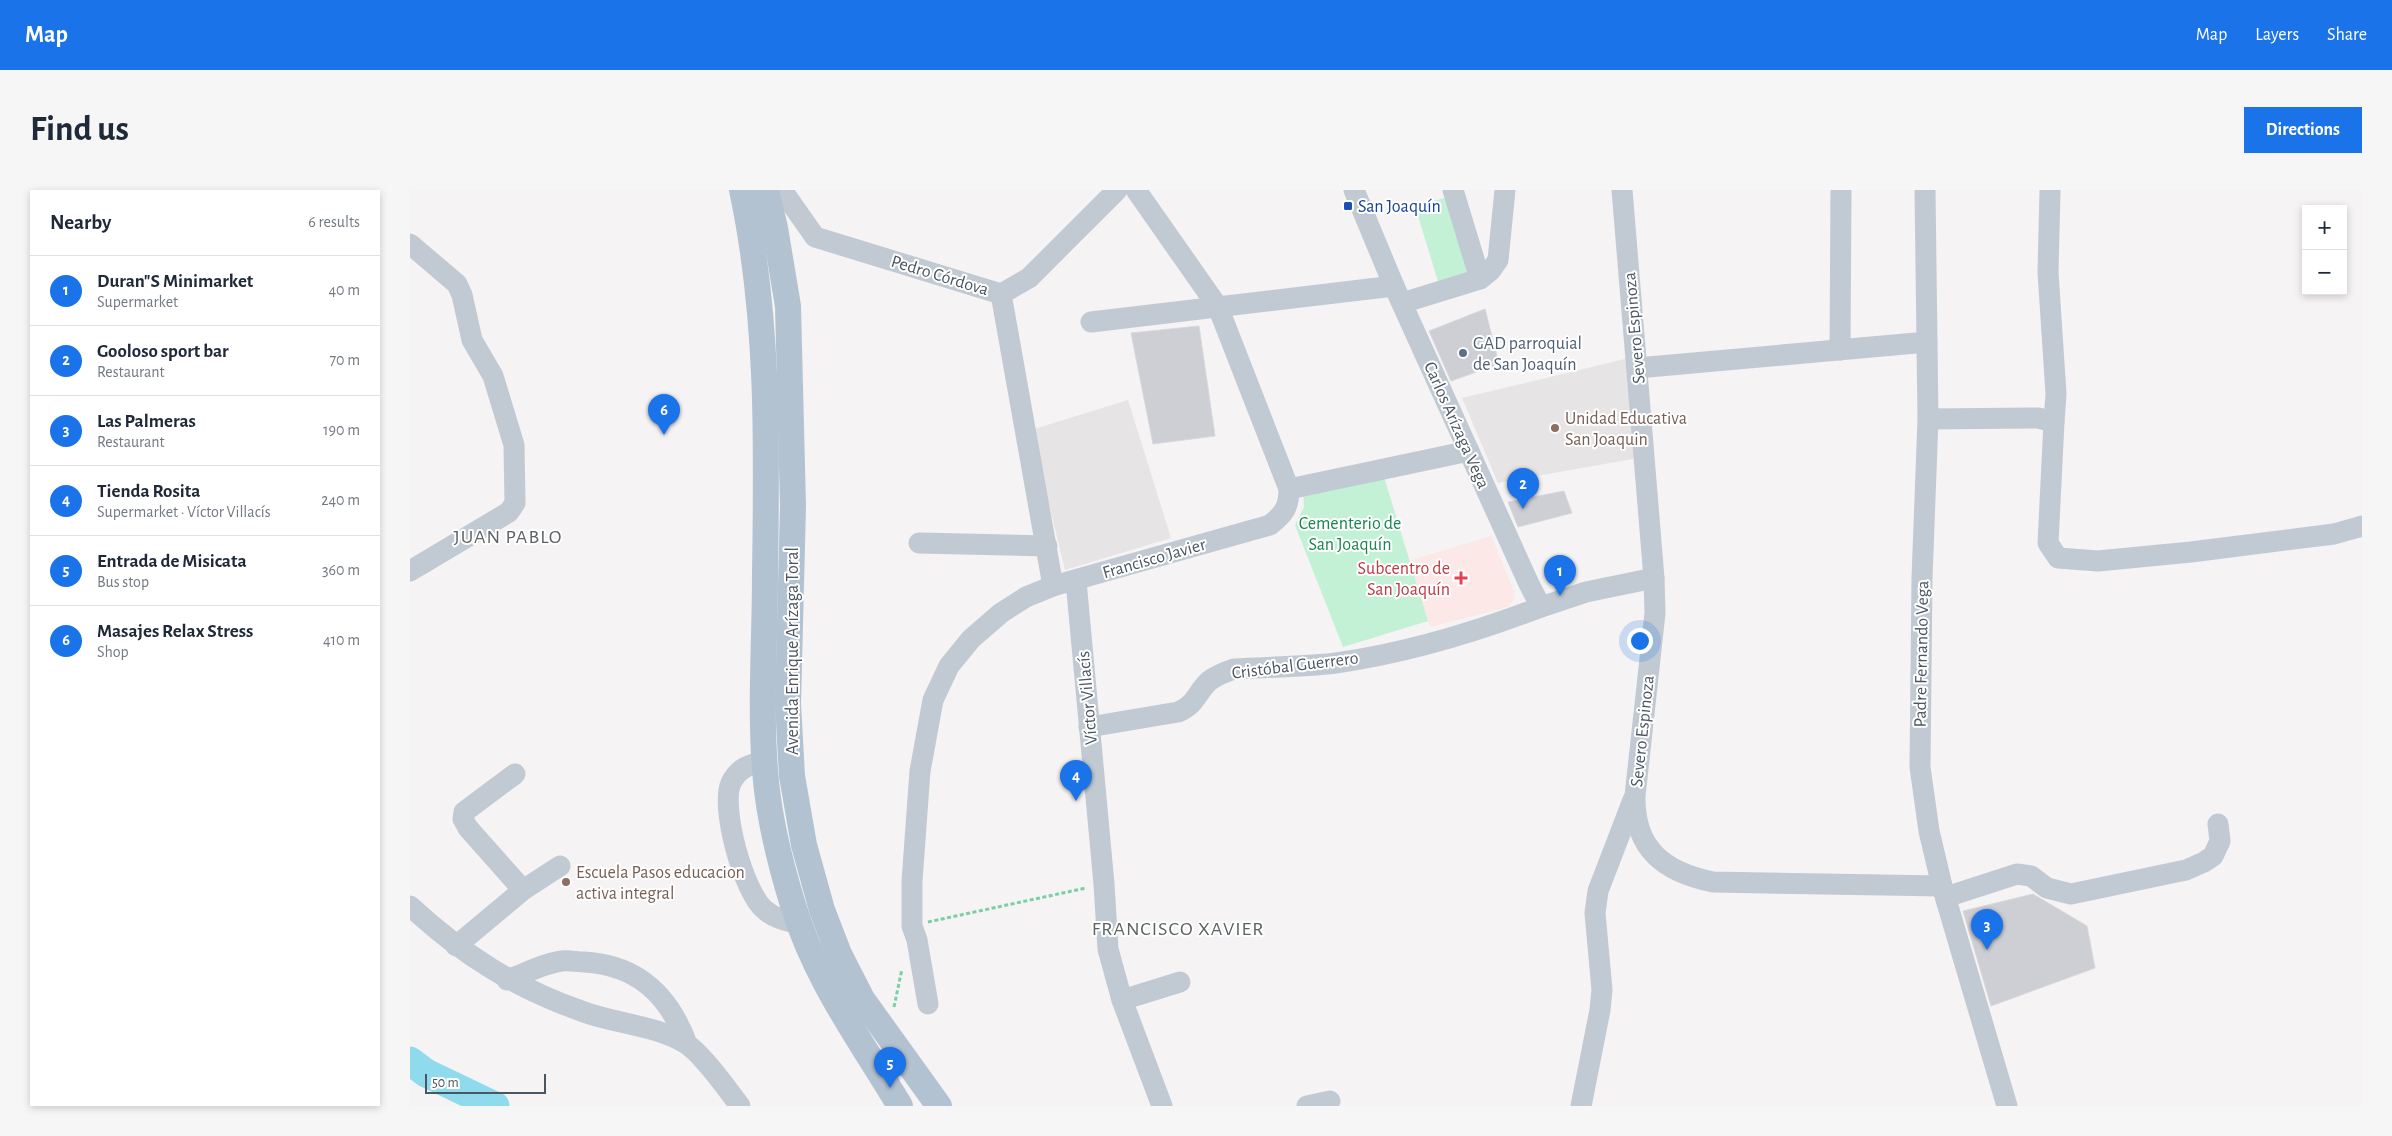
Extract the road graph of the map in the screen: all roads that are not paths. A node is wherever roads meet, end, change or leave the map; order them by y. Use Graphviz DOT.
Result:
graph roads {
  1 [pos="742,190"];
  2 [pos="766,190"];
  3 [pos="782,190"];
  4 [pos="1117,190"];
  5 [pos="1136,190"];
  6 [pos="1354,190"];
  7 [pos="1453,190"];
  8 [pos="1505,190"];
  9 [pos="1622,190"];
  10 [pos="1841,190"];
  11 [pos="1925,190"];
  12 [pos="2050,191"];
  13 [pos="410,244"];
  14 [pos="1480,279"];
  15 [pos="1001,294"];
  16 [pos="1398,294"];
  17 [pos="1218,307"];
  18 [pos="1091,322"];
  19 [pos="1927,342"];
  20 [pos="1840,350"];
  21 [pos="1637,368"];
  22 [pos="1928,418"];
  23 [pos="2054,422"];
  24 [pos="1469,450"];
  25 [pos="1289,489"];
  26 [pos="2362,526"];
  27 [pos="920,543"];
  28 [pos="1046,546"];
  29 [pos="410,571"];
  30 [pos="1654,578"];
  31 [pos="1076,580"];
  32 [pos="1053,586"];
  33 [pos="1542,607"];
  34 [pos="1089,727"];
  35 [pos="765,762"];
  36 [pos="515,774"];
  37 [pos="1635,796"];
  38 [pos="2218,824"];
  39 [pos="560,866"];
  40 [pos="523,890"];
  41 [pos="1944,892"];
  42 [pos="410,906"];
  43 [pos="800,924"];
  44 [pos="456,946"];
  45 [pos="507,980"];
  46 [pos="1180,982"];
  47 [pos="1122,1000"];
  48 [pos="928,1004"];
  49 [pos="687,1044"];
  50 [pos="1330,1101"];
  51 [pos="740,1106"];
  52 [pos="900,1106"];
  53 [pos="939,1106"];
  54 [pos="1162,1106"];
  55 [pos="1306,1106"];
  56 [pos="1581,1106"];
  57 [pos="2007,1106"];
  1 -- 35 [label="main road, Avenida Enrique Arízaga Toral"];
  2 -- 53 [label="main road, Avenida Enrique Arízaga Toral"];
  3 -- 15 [label="street, Pedro Córdova"];
  4 -- 15 [label="street, Pedro Córdova"];
  5 -- 17 [label="street"];
  6 -- 16 [label="street, Carlos Arízaga Vega"];
  7 -- 14 [label="street"];
  8 -- 14 [label="street"];
  9 -- 21 [label="street, Severo Espinoza"];
  10 -- 20 [label="street"];
  11 -- 19 [label="street, Padre Fernando Vega"];
  12 -- 23 [label="street"];
  13 -- 29 [label="street"];
  14 -- 16 [label="street"];
  15 -- 28 [label="street"];
  16 -- 17 [label="street"];
  16 -- 24 [label="street, Carlos Arízaga Vega"];
  17 -- 18 [label="street"];
  17 -- 25 [label="street"];
  19 -- 20 [label="street"];
  19 -- 22 [label="street, Padre Fernando Vega"];
  20 -- 21 [label="street"];
  21 -- 30 [label="street, Severo Espinoza"];
  22 -- 23 [label="street"];
  22 -- 41 [label="street, Padre Fernando Vega"];
  23 -- 26 [label="street"];
  24 -- 25 [label="street"];
  24 -- 33 [label="street, Carlos Arízaga Vega"];
  25 -- 31 [label="street, Francisco Javier"];
  27 -- 28 [label="street"];
  28 -- 32 [label="street"];
  30 -- 33 [label="street"];
  30 -- 37 [label="street, Severo Espinoza"];
  31 -- 32 [label="street, Francisco Javier"];
  31 -- 34 [label="street, Víctor Villacís"];
  32 -- 48 [label="street, Francisco Javier"];
  33 -- 34 [label="street, Cristóbal Guerrero"];
  34 -- 47 [label="street, Víctor Villacís"];
  35 -- 43 [label="main road, Avenida Enrique Arízaga Toral"];
  35 -- 43 [label="street"];
  36 -- 40 [label="street"];
  37 -- 41 [label="street, Severo Espinoza"];
  37 -- 56 [label="street"];
  38 -- 41 [label="street, Severo Espinoza"];
  39 -- 40 [label="street"];
  40 -- 44 [label="street"];
  41 -- 57 [label="street, Padre Fernando Vega"];
  42 -- 44 [label="street"];
  43 -- 52 [label="main road, Avenida Enrique Arízaga Toral"];
  44 -- 45 [label="street"];
  45 -- 49 [label="street"];
  45 -- 49 [label="street"];
  46 -- 47 [label="street"];
  47 -- 54 [label="street, Víctor Villacís"];
  49 -- 51 [label="street"];
  50 -- 55 [label="street"];
}
